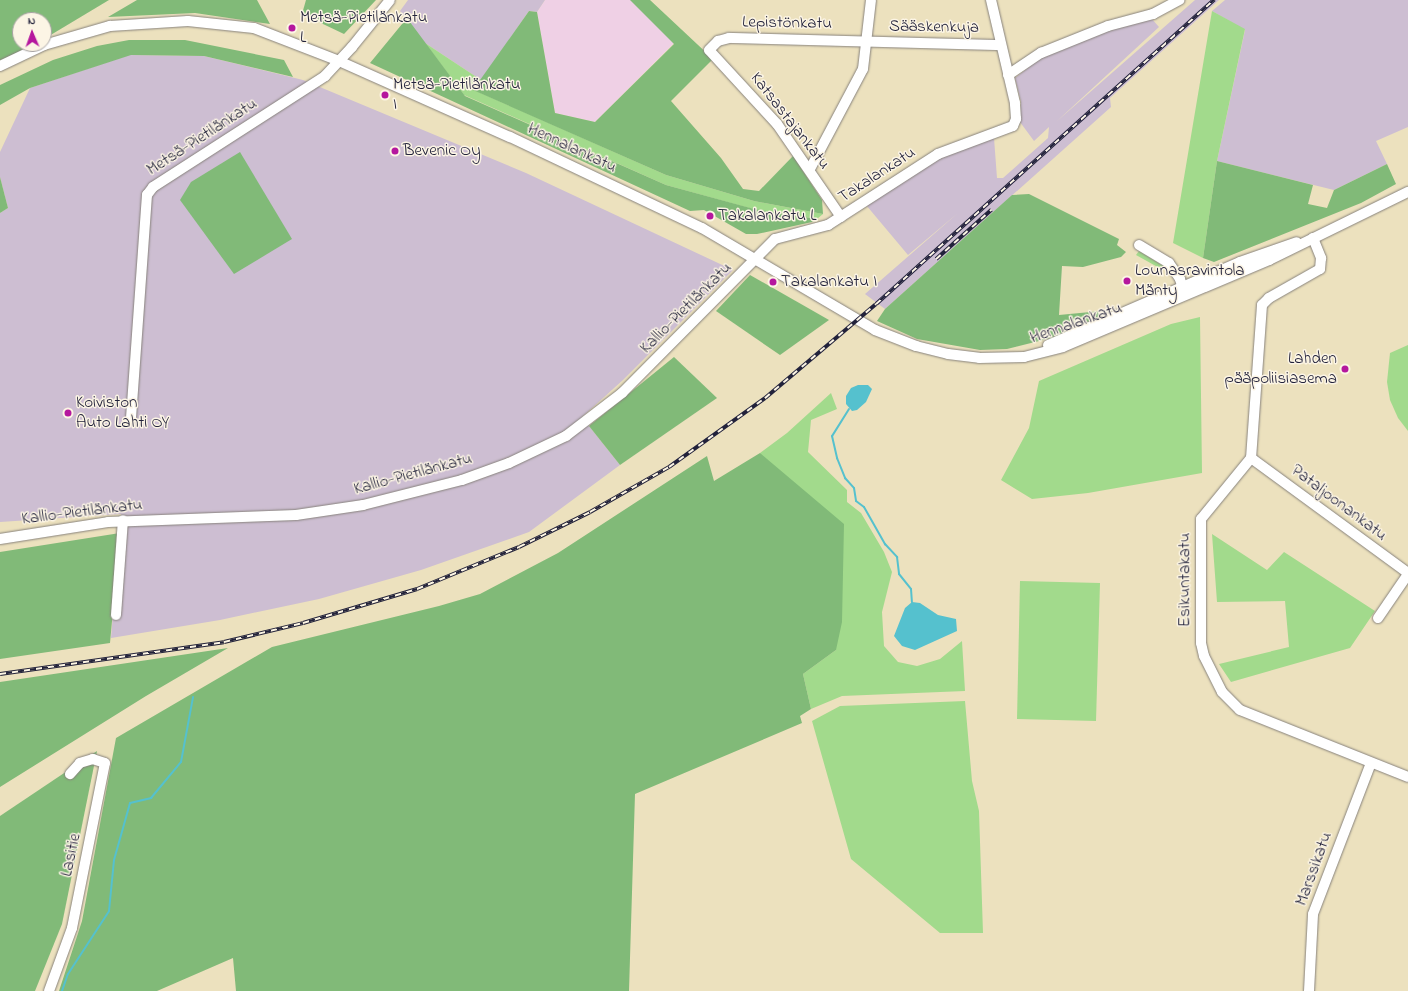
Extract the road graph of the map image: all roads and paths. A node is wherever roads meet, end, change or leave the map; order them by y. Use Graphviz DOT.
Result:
graph roads {
  1 [pos="390,0"];
  2 [pos="871,0"];
  3 [pos="991,0"];
  4 [pos="1179,0"];
  5 [pos="868,41"];
  6 [pos="1000,45"];
  7 [pos="709,50"];
  8 [pos="340,61"];
  9 [pos="0,66"];
  10 [pos="1008,75"];
  11 [pos="810,169"];
  12 [pos="1408,192"];
  13 [pos="841,217"];
  14 [pos="1313,238"];
  15 [pos="1139,245"];
  16 [pos="756,258"];
  17 [pos="1184,292"];
  18 [pos="131,418"];
  19 [pos="1250,458"];
  20 [pos="123,520"];
  21 [pos="0,539"];
  22 [pos="1408,574"];
  23 [pos="116,615"];
  24 [pos="1378,618"];
  25 [pos="1371,763"];
  26 [pos="70,774"];
  27 [pos="1408,777"];
  28 [pos="49,991"];
  29 [pos="1309,991"];
  1 -- 8 [label="street, Metsä-Pietilänkatu"];
  2 -- 5 [label="street"];
  3 -- 6 [label="street"];
  4 -- 10 [label="street"];
  5 -- 6 [label="street, Sääskenkuja"];
  5 -- 7 [label="street, Lepistönkatu"];
  5 -- 11 [label="street"];
  6 -- 10 [label="street"];
  7 -- 11 [label="street, Katsastajankatu"];
  8 -- 9 [label="street, Hennalankatu"];
  8 -- 16 [label="street, Hennalankatu"];
  8 -- 18 [label="street, Metsä-Pietilänkatu"];
  10 -- 13 [label="street, Takalankatu"];
  11 -- 13 [label="street, Katsastajankatu"];
  12 -- 14 [label="street, Hennalankatu"];
  13 -- 16 [label="street, Takalankatu"];
  14 -- 17 [label="street, Hennalankatu"];
  14 -- 19 [label="street"];
  15 -- 17 [label="street"];
  16 -- 17 [label="street, Hennalankatu"];
  16 -- 20 [label="street, Kallio-Pietilänkatu"];
  19 -- 22 [label="street, Pataljoonankatu"];
  19 -- 25 [label="street, Esikuntakatu"];
  20 -- 21 [label="street, Kallio-Pietilänkatu"];
  20 -- 23 [label="street"];
  22 -- 24 [label="street"];
  25 -- 27 [label="street, Esikuntakatu"];
  25 -- 29 [label="street, Marssikatu"];
  26 -- 28 [label="street, Lasitie"];
}
